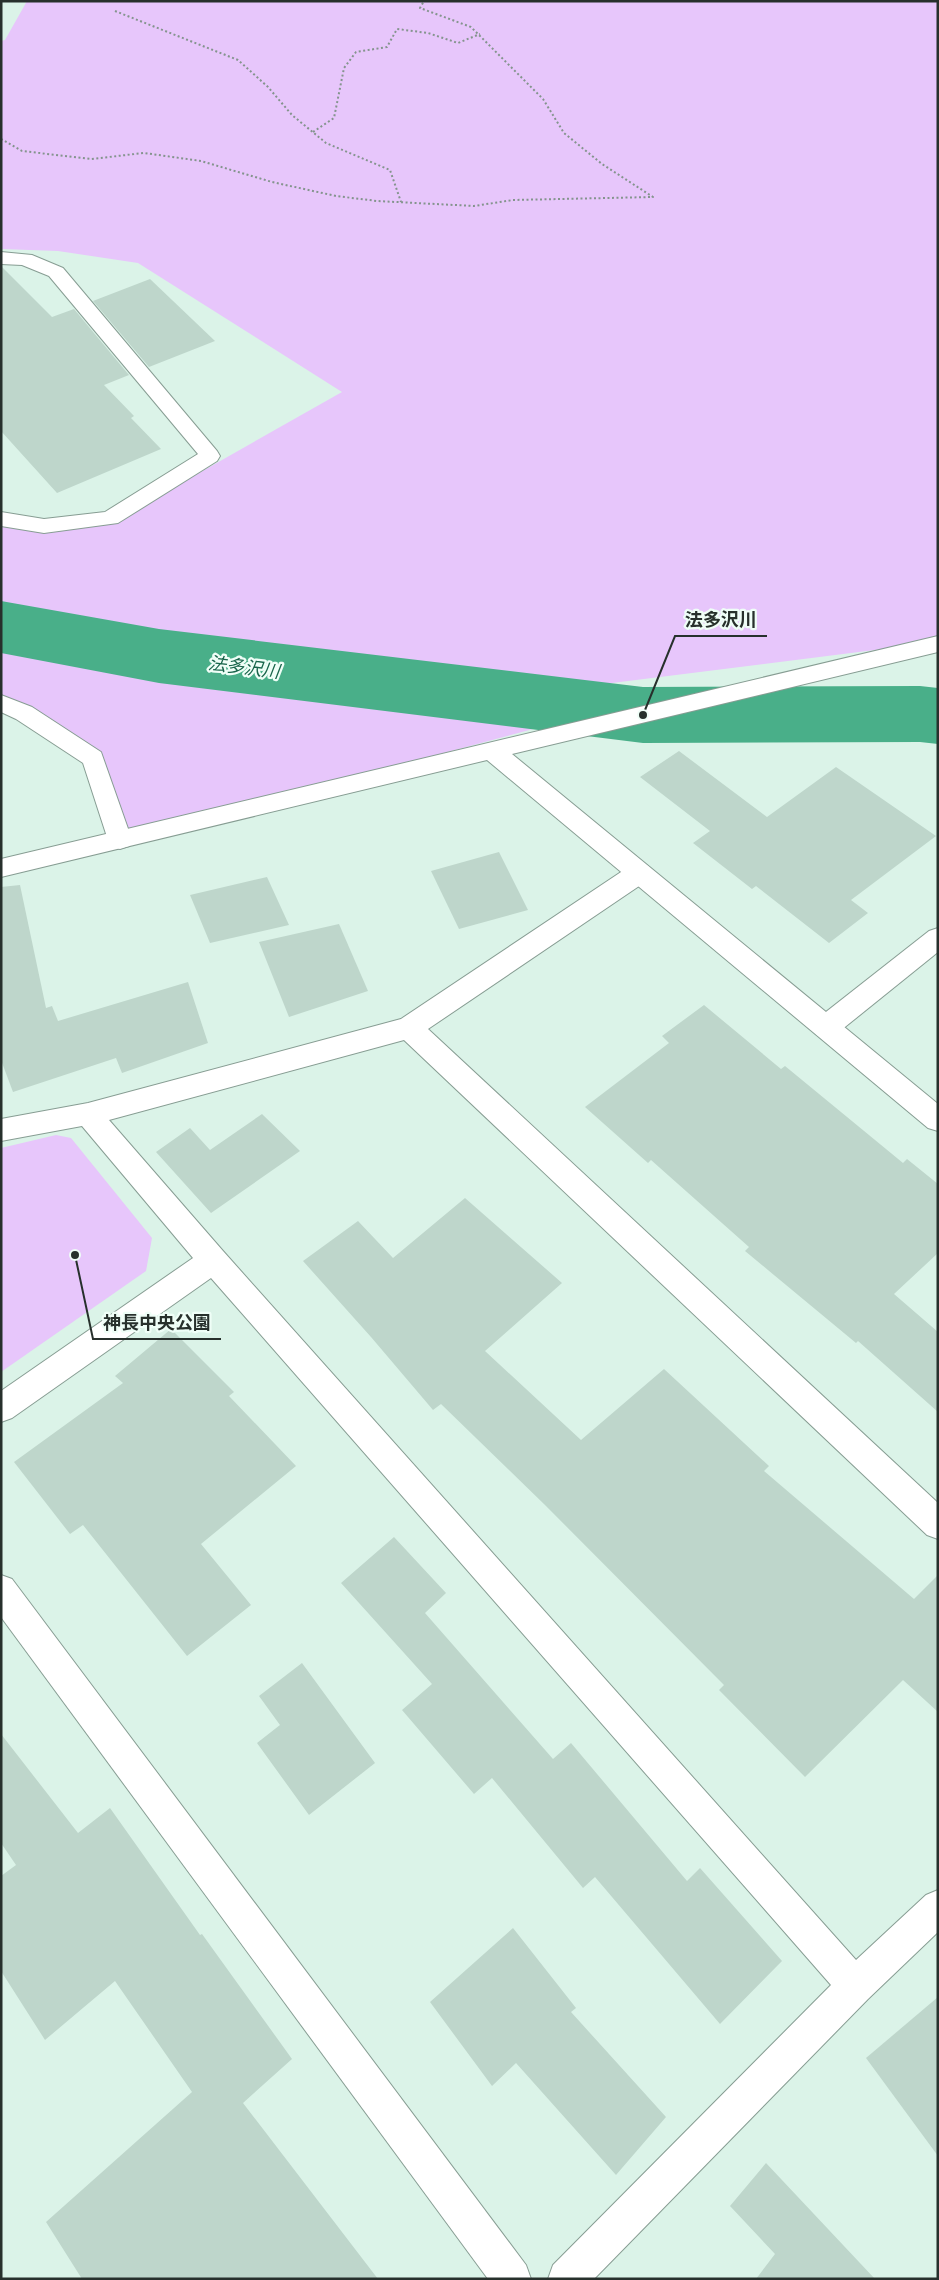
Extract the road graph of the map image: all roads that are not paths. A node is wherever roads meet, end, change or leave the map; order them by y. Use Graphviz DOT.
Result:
graph roads {
  1 [pos="1,258"];
  2 [pos="1,519"];
  3 [pos="938,644"];
  4 [pos="1,703"];
  5 [pos="494,751"];
  6 [pos="120,840"];
  7 [pos="1,868"];
  8 [pos="639,873"];
  9 [pos="938,938"];
  10 [pos="826,1027"];
  11 [pos="409,1028"];
  12 [pos="88,1114"];
  13 [pos="938,1120"];
  14 [pos="1,1130"];
  15 [pos="213,1260"];
  16 [pos="1,1408"];
  17 [pos="938,1524"];
  18 [pos="1,1590"];
  19 [pos="938,1907"];
  20 [pos="856,1986"];
  21 [pos="512,2279"];
  22 [pos="567,2279"];
  1 -- 2 [label="street"];
  3 -- 5 [label="street"];
  4 -- 6 [label="street"];
  5 -- 6 [label="street"];
  5 -- 8 [label="street"];
  6 -- 7 [label="street"];
  8 -- 10 [label="street"];
  8 -- 11 [label="street"];
  9 -- 10 [label="street"];
  10 -- 13 [label="street"];
  11 -- 12 [label="street"];
  11 -- 17 [label="street"];
  12 -- 14 [label="street"];
  12 -- 15 [label="street"];
  15 -- 16 [label="street"];
  15 -- 20 [label="street"];
  18 -- 21 [label="street"];
  19 -- 20 [label="street"];
  20 -- 22 [label="street"];
}
